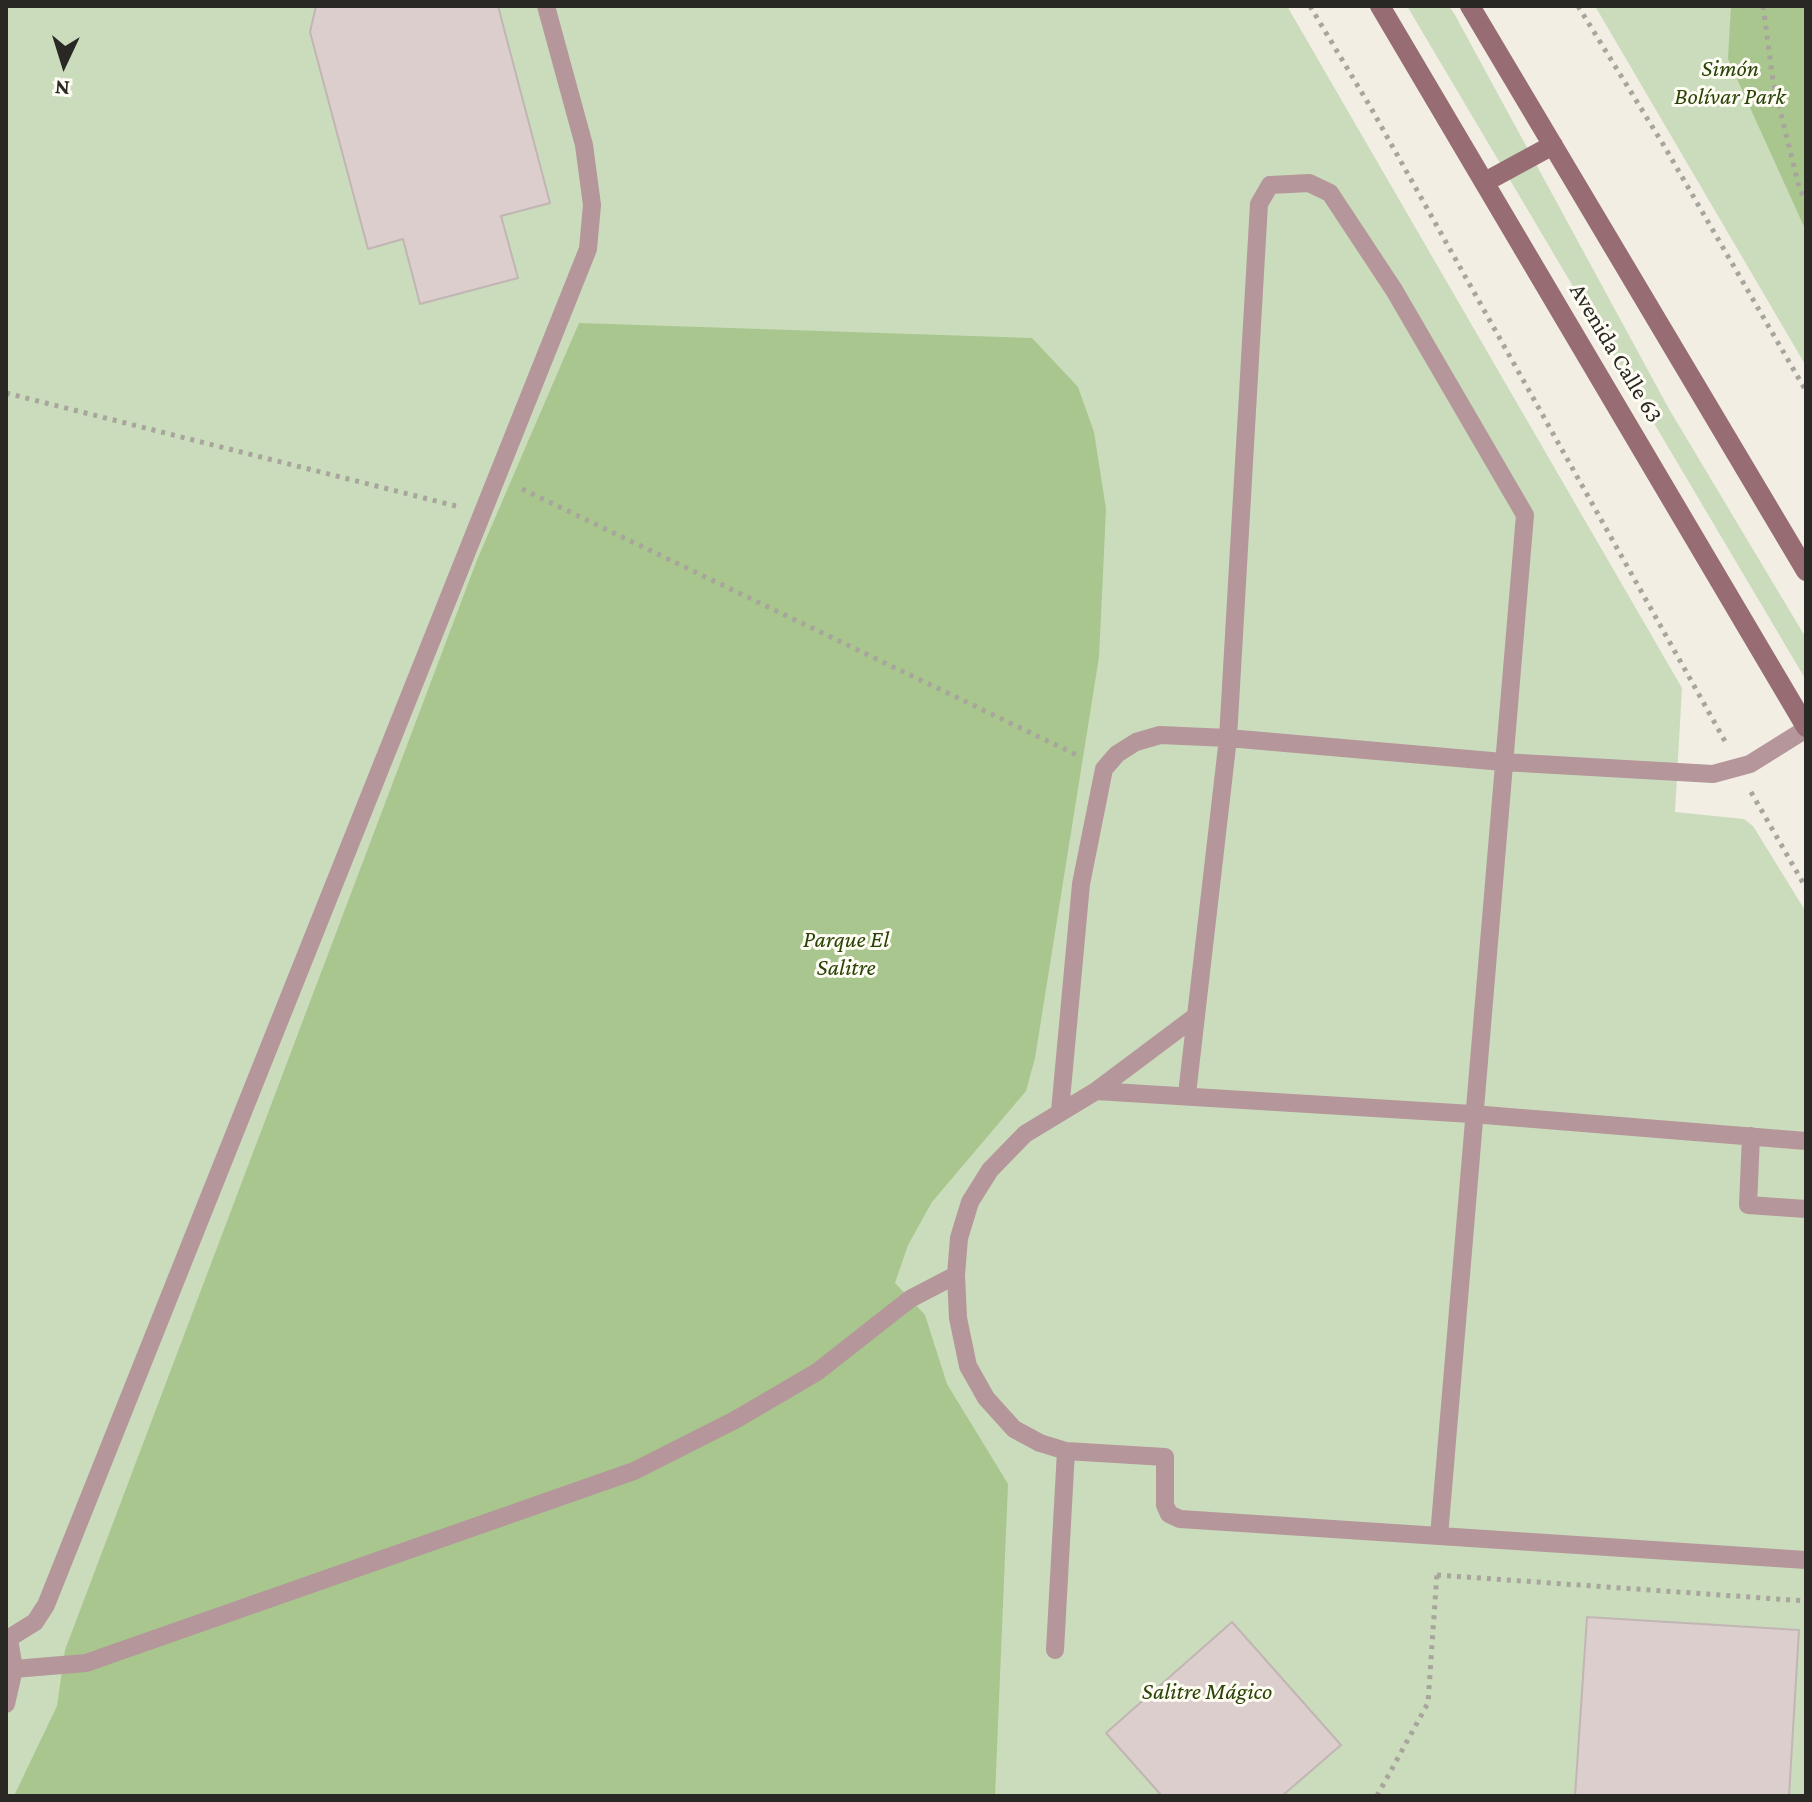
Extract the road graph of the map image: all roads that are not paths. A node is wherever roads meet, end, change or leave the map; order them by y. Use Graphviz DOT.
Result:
graph roads {
  1 [pos="546,6"];
  2 [pos="1380,6"];
  3 [pos="1470,6"];
  4 [pos="1553,145"];
  5 [pos="1485,182"];
  6 [pos="1806,571"];
  7 [pos="1806,728"];
  8 [pos="1228,738"];
  9 [pos="1503,762"];
  10 [pos="1196,1016"];
  11 [pos="1096,1091"];
  12 [pos="1187,1094"];
  13 [pos="1060,1111"];
  14 [pos="1472,1114"];
  15 [pos="1751,1136"];
  16 [pos="1806,1141"];
  17 [pos="1806,1209"];
  18 [pos="956,1275"];
  19 [pos="1066,1451"];
  20 [pos="1439,1536"];
  21 [pos="1806,1560"];
  22 [pos="7,1639"];
  23 [pos="1055,1650"];
  24 [pos="14,1669"];
  25 [pos="6,1704"];
  1 -- 22 [label="lane"];
  2 -- 5 [label="main road, Avenida Calle 63"];
  3 -- 4 [label="main road"];
  4 -- 5 [label="main road"];
  4 -- 6 [label="main road"];
  5 -- 7 [label="main road, Avenida Calle 63"];
  7 -- 9 [label="lane"];
  8 -- 9 [label="lane"];
  8 -- 9 [label="lane"];
  8 -- 10 [label="lane"];
  8 -- 13 [label="lane"];
  9 -- 14 [label="lane"];
  10 -- 11 [label="lane"];
  10 -- 12 [label="lane"];
  11 -- 12 [label="lane"];
  11 -- 13 [label="lane"];
  12 -- 14 [label="lane"];
  13 -- 18 [label="lane"];
  14 -- 15 [label="lane"];
  14 -- 20 [label="lane"];
  15 -- 16 [label="lane"];
  15 -- 17 [label="lane"];
  18 -- 19 [label="lane"];
  18 -- 24 [label="lane"];
  19 -- 20 [label="lane"];
  19 -- 23 [label="lane"];
  20 -- 21 [label="lane"];
  22 -- 24 [label="lane"];
  24 -- 25 [label="lane"];
}
